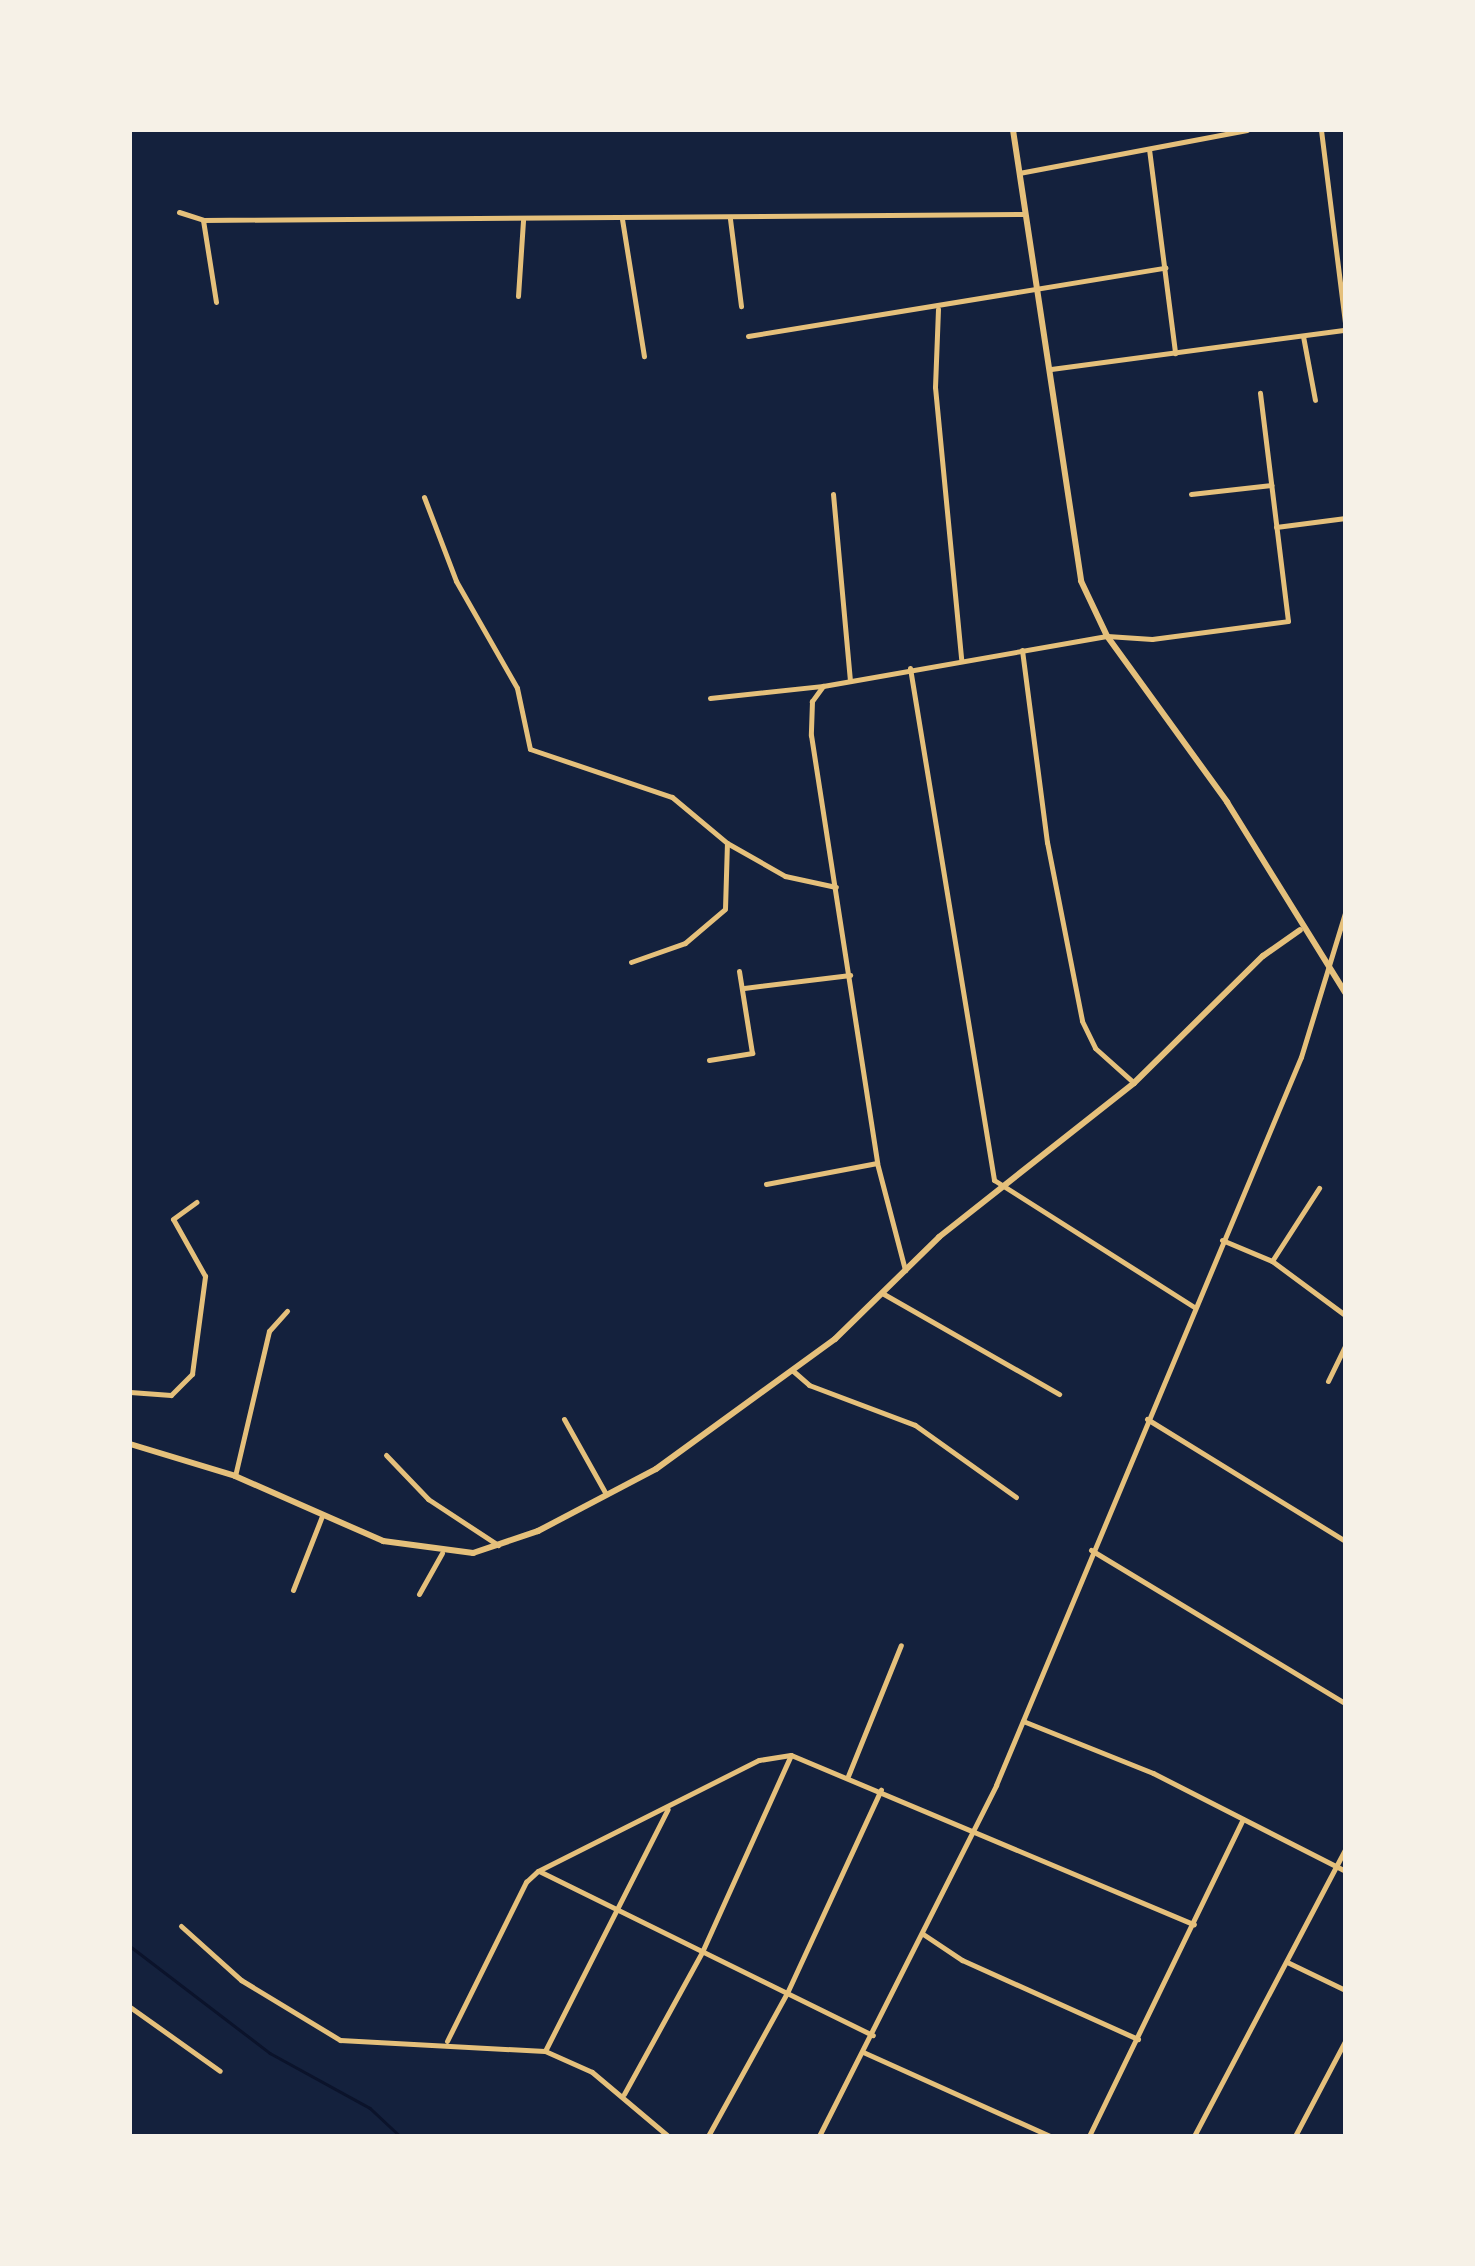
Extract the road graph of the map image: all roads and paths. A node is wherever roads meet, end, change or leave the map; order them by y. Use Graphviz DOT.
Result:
graph roads {
  1 [pos="1013,130"];
  2 [pos="1247,130"];
  3 [pos="1321,130"];
  4 [pos="1149,149"];
  5 [pos="1016,174"];
  6 [pos="179,212"];
  7 [pos="1024,214"];
  8 [pos="622,219"];
  9 [pos="730,219"];
  10 [pos="203,220"];
  11 [pos="523,220"];
  12 [pos="1165,268"];
  13 [pos="1038,289"];
  14 [pos="518,296"];
  15 [pos="216,302"];
  16 [pos="741,306"];
  17 [pos="938,308"];
  18 [pos="1345,327"];
  19 [pos="748,336"];
  20 [pos="1303,336"];
  21 [pos="1175,353"];
  22 [pos="644,356"];
  23 [pos="1051,369"];
  24 [pos="1260,393"];
  25 [pos="1314,400"];
  26 [pos="1271,486"];
  27 [pos="832,494"];
  28 [pos="1192,494"];
  29 [pos="424,497"];
  30 [pos="1345,518"];
  31 [pos="1276,527"];
  32 [pos="1108,636"];
  33 [pos="1022,650"];
  34 [pos="961,658"];
  35 [pos="910,668"];
  36 [pos="850,680"];
  37 [pos="823,686"];
  38 [pos="710,698"];
  39 [pos="727,844"];
  40 [pos="836,887"];
  41 [pos="1345,914"];
  42 [pos="1300,930"];
  43 [pos="631,962"];
  44 [pos="1326,965"];
  45 [pos="739,971"];
  46 [pos="850,976"];
  47 [pos="744,988"];
  48 [pos="1345,992"];
  49 [pos="709,1060"];
  50 [pos="1134,1083"];
  51 [pos="877,1163"];
  52 [pos="766,1184"];
  53 [pos="1000,1187"];
  54 [pos="1318,1188"];
  55 [pos="196,1202"];
  56 [pos="1222,1240"];
  57 [pos="1272,1260"];
  58 [pos="904,1270"];
  59 [pos="882,1293"];
  60 [pos="1194,1307"];
  61 [pos="288,1311"];
  62 [pos="1345,1315"];
  63 [pos="1345,1346"];
  64 [pos="792,1370"];
  65 [pos="1328,1382"];
  66 [pos="130,1392"];
  67 [pos="1059,1394"];
  68 [pos="564,1419"];
  69 [pos="1147,1419"];
  70 [pos="130,1444"];
  71 [pos="386,1456"];
  72 [pos="235,1476"];
  73 [pos="606,1494"];
  74 [pos="1016,1497"];
  75 [pos="322,1516"];
  76 [pos="1345,1541"];
  77 [pos="498,1545"];
  78 [pos="1091,1550"];
  79 [pos="442,1553"];
  80 [pos="293,1590"];
  81 [pos="419,1594"];
  82 [pos="901,1646"];
  83 [pos="1345,1703"];
  84 [pos="1023,1721"];
  85 [pos="791,1755"];
  86 [pos="848,1776"];
  87 [pos="881,1790"];
  88 [pos="669,1806"];
  89 [pos="1243,1819"];
  90 [pos="972,1830"];
  91 [pos="1345,1850"];
  92 [pos="1336,1866"];
  93 [pos="538,1871"];
  94 [pos="1345,1871"];
  95 [pos="618,1911"];
  96 [pos="1194,1924"];
  97 [pos="181,1926"];
  98 [pos="923,1934"];
  99 [pos="702,1952"];
  100 [pos="1287,1962"];
  101 [pos="1345,1990"];
  102 [pos="786,1993"];
  103 [pos="130,2007"];
  104 [pos="873,2035"];
  105 [pos="1138,2039"];
  106 [pos="447,2041"];
  107 [pos="1345,2041"];
  108 [pos="545,2050"];
  109 [pos="863,2052"];
  110 [pos="220,2071"];
  111 [pos="624,2094"];
  112 [pos="243,2136"];
  113 [pos="298,2136"];
  114 [pos="668,2136"];
  115 [pos="708,2136"];
  116 [pos="819,2136"];
  117 [pos="1050,2136"];
  118 [pos="1089,2136"];
  119 [pos="1194,2136"];
  120 [pos="1295,2136"];
  1 -- 5 [label="street"];
  2 -- 4 [label="street"];
  3 -- 18 [label="street"];
  4 -- 5 [label="street"];
  4 -- 12 [label="street"];
  5 -- 7 [label="street"];
  6 -- 10 [label="street"];
  7 -- 9 [label="street"];
  7 -- 13 [label="street"];
  8 -- 9 [label="street"];
  8 -- 11 [label="street"];
  8 -- 22 [label="street"];
  9 -- 16 [label="street"];
  10 -- 11 [label="street"];
  10 -- 15 [label="street"];
  11 -- 14 [label="street"];
  12 -- 13 [label="street"];
  12 -- 21 [label="street"];
  13 -- 17 [label="street"];
  13 -- 23 [label="street"];
  17 -- 19 [label="street"];
  17 -- 34 [label="street"];
  18 -- 20 [label="street"];
  20 -- 21 [label="street"];
  20 -- 25 [label="street"];
  21 -- 23 [label="street"];
  23 -- 32 [label="street"];
  24 -- 26 [label="street"];
  26 -- 28 [label="street"];
  26 -- 31 [label="street"];
  27 -- 36 [label="street"];
  29 -- 39 [label="street"];
  30 -- 31 [label="street"];
  31 -- 32 [label="street"];
  32 -- 33 [label="street"];
  32 -- 42 [label="street"];
  33 -- 34 [label="street"];
  33 -- 50 [label="street"];
  34 -- 35 [label="street"];
  35 -- 36 [label="street"];
  35 -- 53 [label="street"];
  36 -- 37 [label="street"];
  37 -- 38 [label="street"];
  37 -- 40 [label="street"];
  39 -- 40 [label="street"];
  39 -- 43 [label="street"];
  40 -- 46 [label="street"];
  41 -- 44 [label="street"];
  42 -- 44 [label="street"];
  42 -- 50 [label="street"];
  44 -- 48 [label="street"];
  44 -- 56 [label="street"];
  45 -- 47 [label="street"];
  46 -- 47 [label="street"];
  46 -- 51 [label="street"];
  47 -- 49 [label="street"];
  50 -- 53 [label="street"];
  51 -- 52 [label="street"];
  51 -- 58 [label="street"];
  53 -- 58 [label="street"];
  53 -- 60 [label="street"];
  54 -- 57 [label="street"];
  55 -- 66 [label="street"];
  56 -- 57 [label="street"];
  56 -- 60 [label="street"];
  57 -- 62 [label="street"];
  58 -- 59 [label="street"];
  59 -- 64 [label="street"];
  59 -- 67 [label="street"];
  60 -- 69 [label="street"];
  61 -- 72 [label="street"];
  63 -- 65 [label="street"];
  64 -- 73 [label="street"];
  64 -- 74 [label="street"];
  68 -- 73 [label="street"];
  69 -- 76 [label="street"];
  69 -- 78 [label="street"];
  70 -- 72 [label="street"];
  71 -- 77 [label="street"];
  72 -- 75 [label="street"];
  73 -- 77 [label="street"];
  75 -- 79 [label="street"];
  75 -- 80 [label="street"];
  77 -- 79 [label="street"];
  78 -- 83 [label="street"];
  78 -- 84 [label="street"];
  79 -- 81 [label="street"];
  82 -- 86 [label="street"];
  84 -- 89 [label="street"];
  84 -- 90 [label="street"];
  85 -- 86 [label="street"];
  85 -- 88 [label="street"];
  85 -- 99 [label="street"];
  86 -- 87 [label="street"];
  87 -- 90 [label="street"];
  87 -- 102 [label="street"];
  88 -- 93 [label="street"];
  88 -- 95 [label="street"];
  89 -- 92 [label="street"];
  89 -- 96 [label="street"];
  90 -- 96 [label="street"];
  90 -- 98 [label="street"];
  91 -- 92 [label="street"];
  92 -- 94 [label="street"];
  92 -- 100 [label="street"];
  93 -- 95 [label="street"];
  93 -- 106 [label="street"];
  95 -- 99 [label="street"];
  95 -- 108 [label="street"];
  96 -- 105 [label="street"];
  97 -- 106 [label="street"];
  98 -- 104 [label="street"];
  98 -- 105 [label="street"];
  99 -- 102 [label="street"];
  99 -- 111 [label="street"];
  100 -- 101 [label="street"];
  100 -- 119 [label="street"];
  102 -- 104 [label="street"];
  102 -- 115 [label="street"];
  103 -- 110 [label="street"];
  104 -- 109 [label="street"];
  105 -- 118 [label="street"];
  106 -- 108 [label="street"];
  107 -- 120 [label="street"];
  108 -- 111 [label="street"];
  109 -- 116 [label="street"];
  109 -- 117 [label="street"];
  111 -- 114 [label="street"];
  112 -- 113 [label="street"];
}
